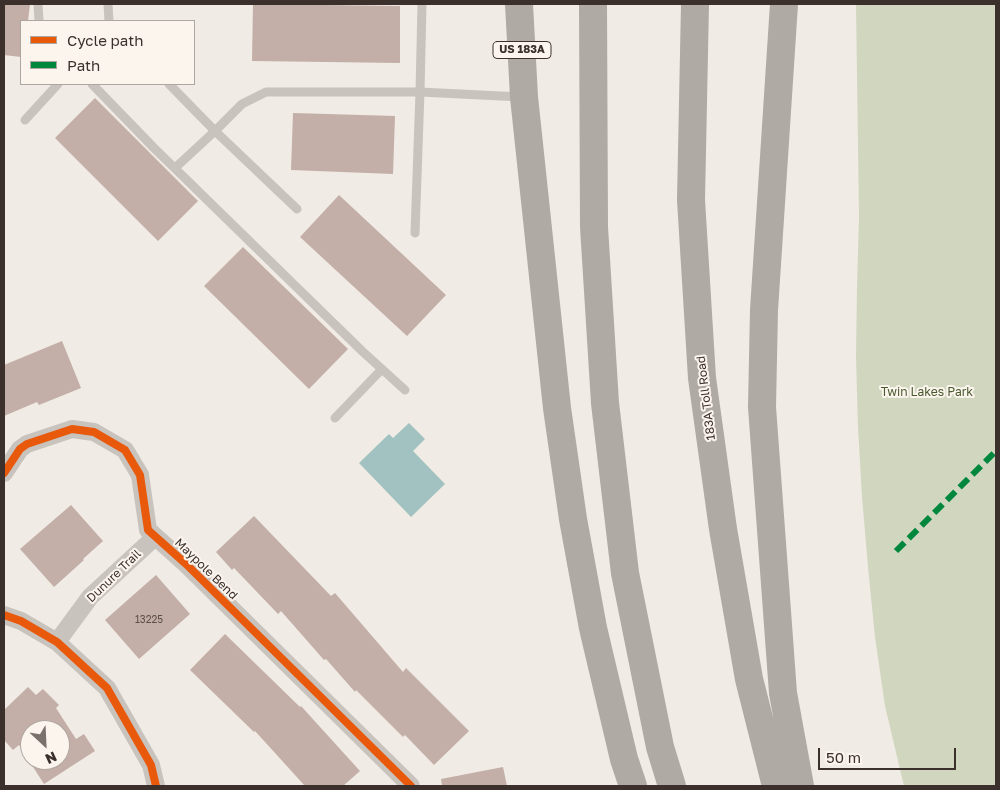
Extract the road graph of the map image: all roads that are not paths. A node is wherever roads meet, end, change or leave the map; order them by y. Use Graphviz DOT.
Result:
graph roads {
  1 [pos="38,4"];
  2 [pos="108,4"];
  3 [pos="422,4"];
  4 [pos="519,4"];
  5 [pos="593,4"];
  6 [pos="695,4"];
  7 [pos="784,4"];
  8 [pos="39,20"];
  9 [pos="109,20"];
  10 [pos="57,85"];
  11 [pos="93,85"];
  12 [pos="169,85"];
  13 [pos="420,92"];
  14 [pos="524,97"];
  15 [pos="25,120"];
  16 [pos="215,131"];
  17 [pos="175,168"];
  18 [pos="297,210"];
  19 [pos="415,233"];
  20 [pos="382,369"];
  21 [pos="404,390"];
  22 [pos="335,418"];
  23 [pos="4,473"];
  24 [pos="155,536"];
  25 [pos="4,615"];
  26 [pos="57,642"];
  27 [pos="156,786"];
  28 [pos="411,786"];
  29 [pos="633,786"];
  30 [pos="672,786"];
  31 [pos="776,786"];
  32 [pos="800,786"];
  1 -- 8 [label="lane"];
  2 -- 9 [label="lane"];
  3 -- 13 [label="lane"];
  4 -- 14 [label="highway, US 183A"];
  5 -- 30 [label="highway"];
  6 -- 31 [label="highway, 183A Toll Road"];
  7 -- 32 [label="highway"];
  10 -- 15 [label="lane"];
  11 -- 17 [label="lane"];
  12 -- 16 [label="lane"];
  13 -- 14 [label="lane"];
  13 -- 16 [label="lane"];
  13 -- 19 [label="lane"];
  14 -- 29 [label="highway"];
  16 -- 17 [label="lane"];
  16 -- 18 [label="lane"];
  17 -- 20 [label="lane"];
  20 -- 21 [label="lane"];
  20 -- 22 [label="lane"];
  23 -- 24 [label="street, Maypole Bend"];
  24 -- 26 [label="street, Dunure Trail"];
  24 -- 28 [label="street, Maypole Bend"];
  25 -- 26 [label="street"];
  26 -- 27 [label="street"];
}
